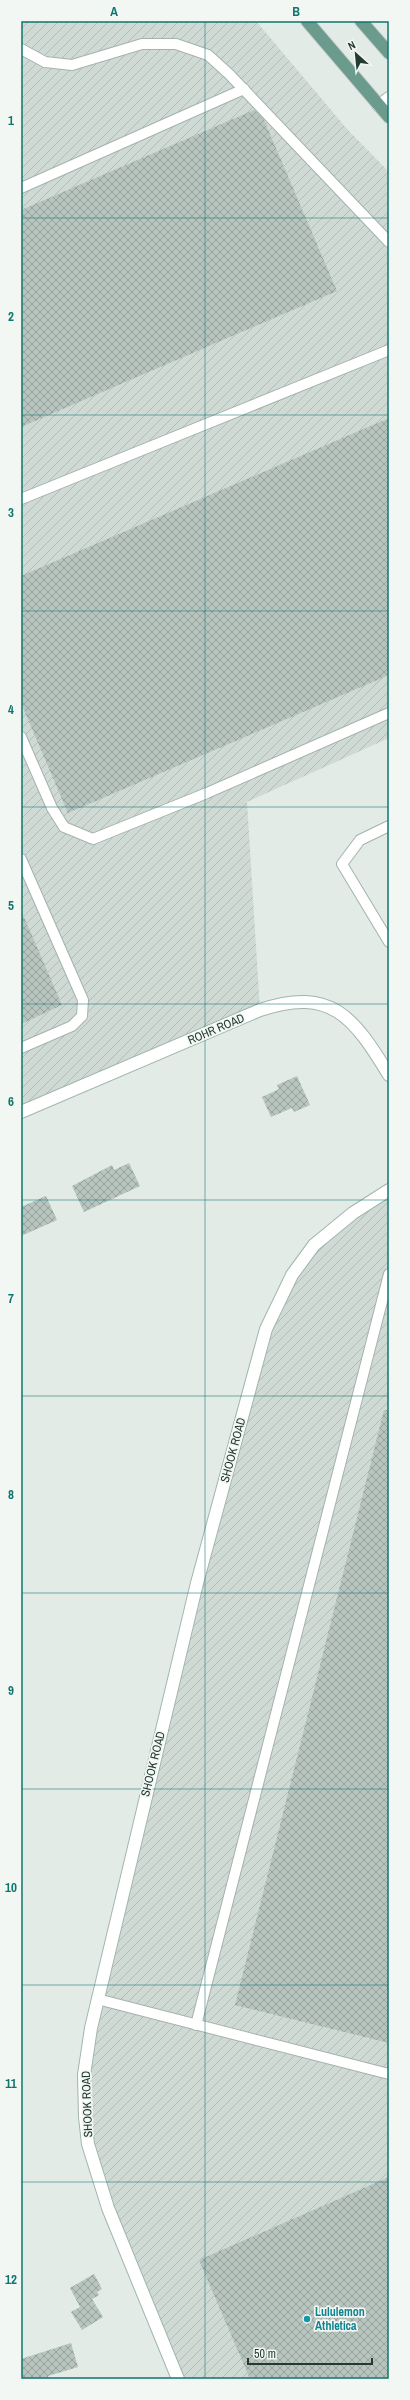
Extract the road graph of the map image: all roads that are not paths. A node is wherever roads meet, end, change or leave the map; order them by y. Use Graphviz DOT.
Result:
graph roads {
  1 [pos="307,21"];
  2 [pos="361,21"];
  3 [pos="21,49"];
  4 [pos="389,53"];
  5 [pos="244,89"];
  6 [pos="389,98"];
  7 [pos="379,106"];
  8 [pos="389,117"];
  9 [pos="21,188"];
  10 [pos="389,242"];
  11 [pos="389,350"];
  12 [pos="21,499"];
  13 [pos="389,713"];
  14 [pos="21,737"];
  15 [pos="389,826"];
  16 [pos="21,859"];
  17 [pos="389,942"];
  18 [pos="21,1048"];
  19 [pos="389,1075"];
  20 [pos="21,1112"];
  21 [pos="389,1190"];
  22 [pos="389,1274"];
  23 [pos="97,1999"];
  24 [pos="196,2025"];
  25 [pos="389,2074"];
  26 [pos="178,2379"];
  1 -- 7 [label="main road"];
  2 -- 4 [label="main road"];
  3 -- 5 [label="lane"];
  5 -- 9 [label="lane"];
  5 -- 10 [label="lane"];
  6 -- 7 [label="street"];
  7 -- 8 [label="main road"];
  11 -- 12 [label="lane"];
  13 -- 14 [label="lane"];
  15 -- 17 [label="lane"];
  16 -- 18 [label="lane"];
  19 -- 20 [label="street, ROHR ROAD"];
  21 -- 23 [label="street, SHOOK ROAD"];
  22 -- 24 [label="lane"];
  23 -- 24 [label="lane"];
  23 -- 26 [label="street, SHOOK ROAD"];
  24 -- 25 [label="lane"];
}
